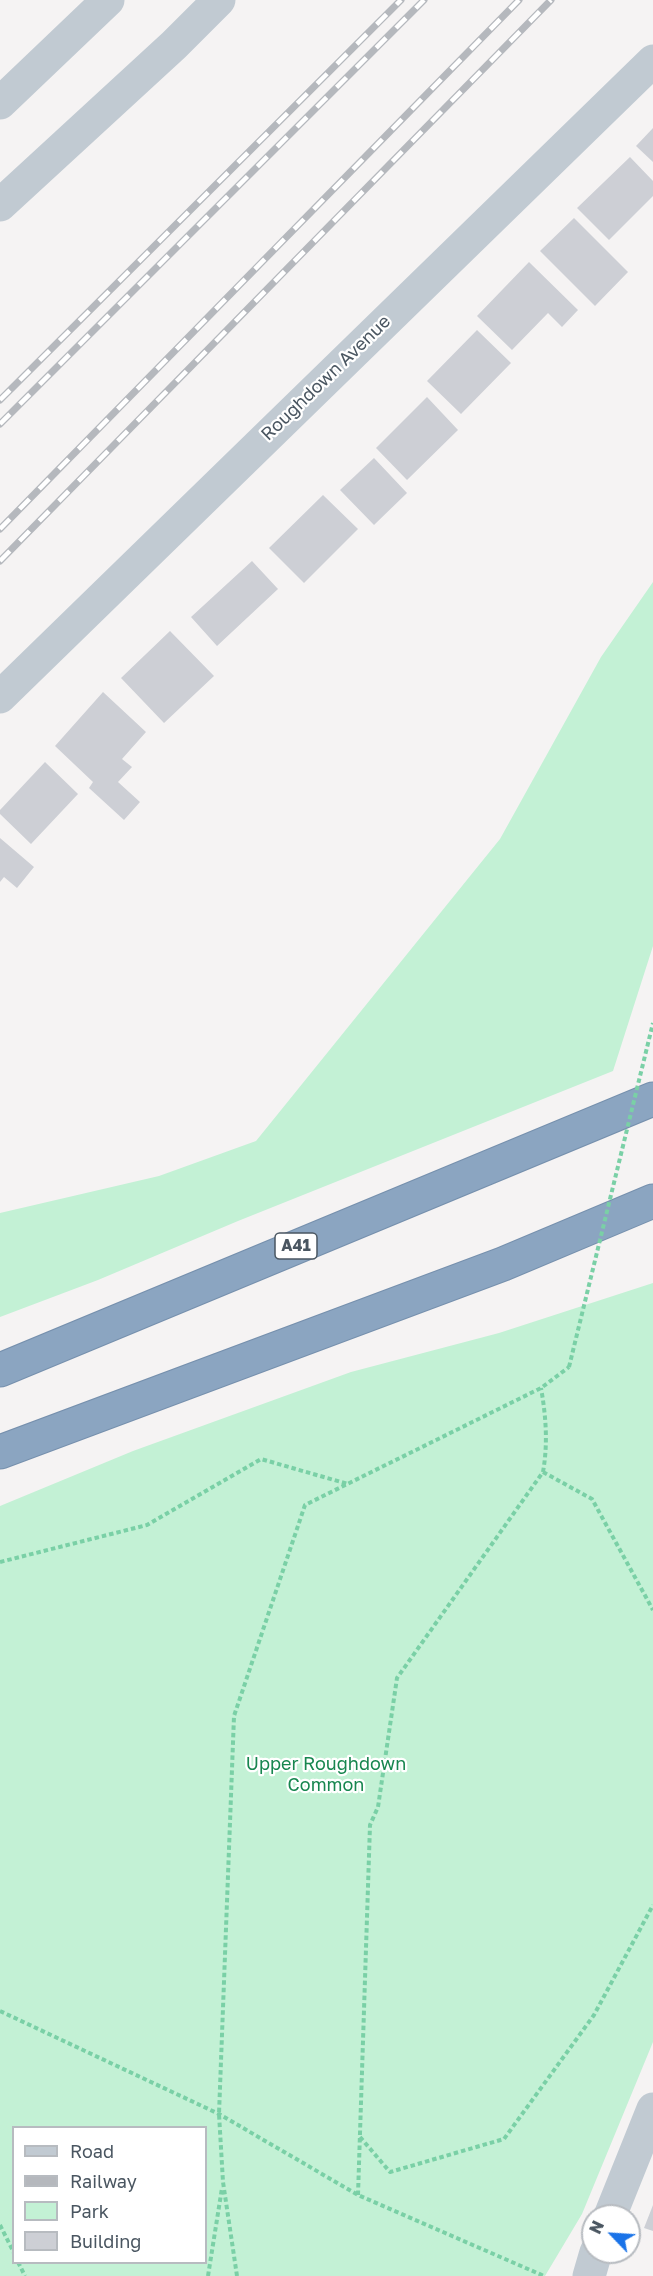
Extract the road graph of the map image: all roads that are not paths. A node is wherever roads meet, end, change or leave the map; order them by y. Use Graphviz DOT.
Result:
graph roads {
  1 [pos="108,0"];
  2 [pos="219,0"];
  3 [pos="653,61"];
  4 [pos="0,103"];
  5 [pos="0,205"];
  6 [pos="0,697"];
  7 [pos="653,1099"];
  8 [pos="653,1201"];
  9 [pos="0,1370"];
  10 [pos="0,1452"];
  11 [pos="653,2109"];
  12 [pos="615,2204"];
  1 -- 4 [label="street"];
  2 -- 5 [label="street"];
  3 -- 6 [label="street, Roughdown Avenue"];
  7 -- 9 [label="highway, A41"];
  8 -- 10 [label="highway"];
  11 -- 12 [label="street"];
}
